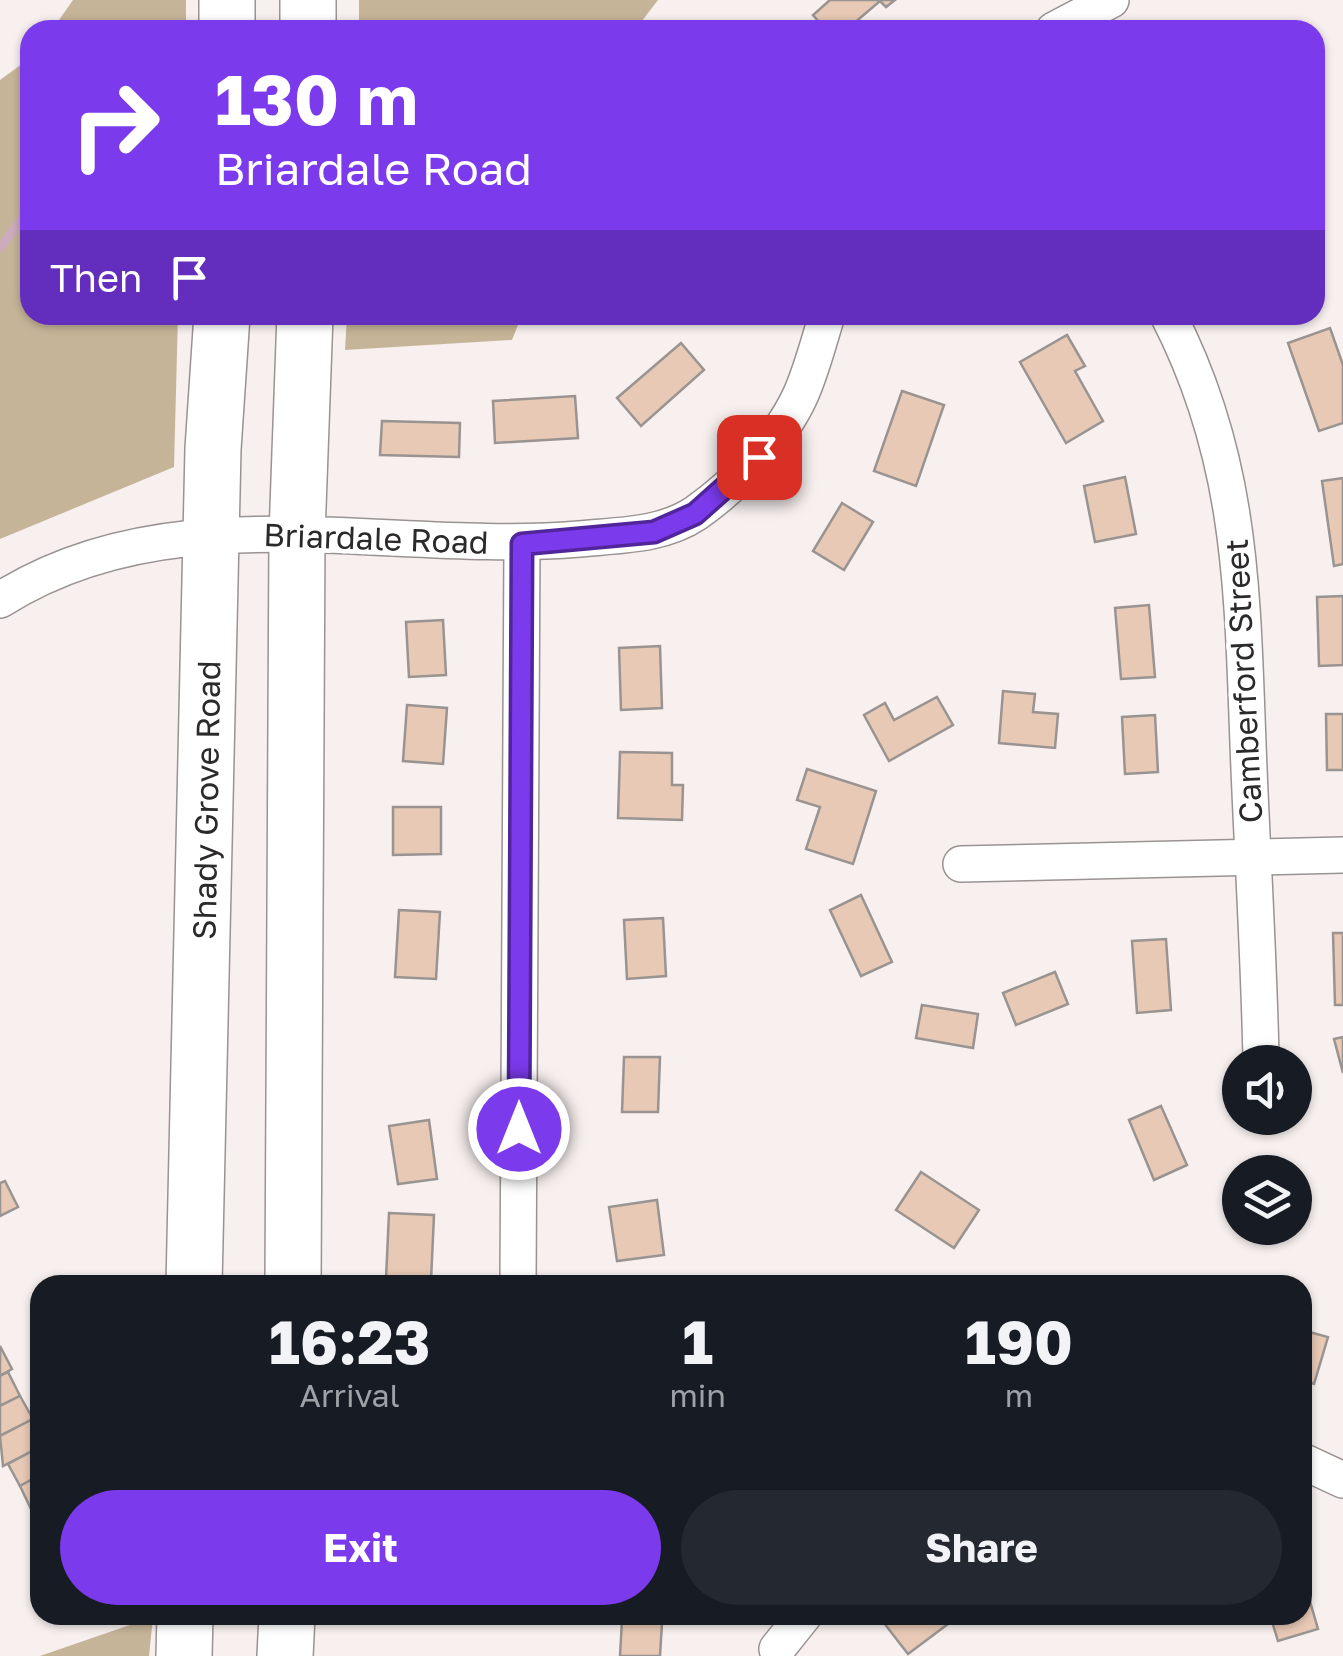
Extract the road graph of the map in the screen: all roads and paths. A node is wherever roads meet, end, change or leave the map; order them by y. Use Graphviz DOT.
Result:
graph roads {
  1 [pos="1111,0"];
  2 [pos="1073,20"];
  3 [pos="222,325"];
  4 [pos="304,325"];
  5 [pos="824,325"];
  6 [pos="1173,325"];
  7 [pos="298,535"];
  8 [pos="213,536"];
  9 [pos="522,544"];
  10 [pos="0,600"];
  11 [pos="1343,855"];
  12 [pos="1252,858"];
  13 [pos="960,864"];
  14 [pos="1260,1045"];
  15 [pos="194,1275"];
  16 [pos="293,1275"];
  17 [pos="518,1275"];
  18 [pos="1312,1466"];
  19 [pos="1343,1480"];
  20 [pos="185,1625"];
  21 [pos="286,1625"];
  22 [pos="796,1625"];
  23 [pos="777,1649"];
  24 [pos="184,1656"];
  25 [pos="285,1656"];
  1 -- 2 [label="street"];
  3 -- 8 [label="main road, Shady Grove Road"];
  4 -- 7 [label="main road"];
  5 -- 9 [label="street, Briardale Road"];
  6 -- 12 [label="street, Camberford Street"];
  7 -- 8 [label="street, Briardale Road"];
  7 -- 9 [label="street, Briardale Road"];
  7 -- 16 [label="main road"];
  8 -- 10 [label="street, Briardale Road"];
  8 -- 15 [label="main road, Shady Grove Road"];
  9 -- 17 [label="street"];
  11 -- 12 [label="street"];
  12 -- 13 [label="street"];
  12 -- 14 [label="street, Camberford Street"];
  18 -- 19 [label="street"];
  20 -- 24 [label="main road"];
  21 -- 25 [label="main road"];
  22 -- 23 [label="street"];
}
